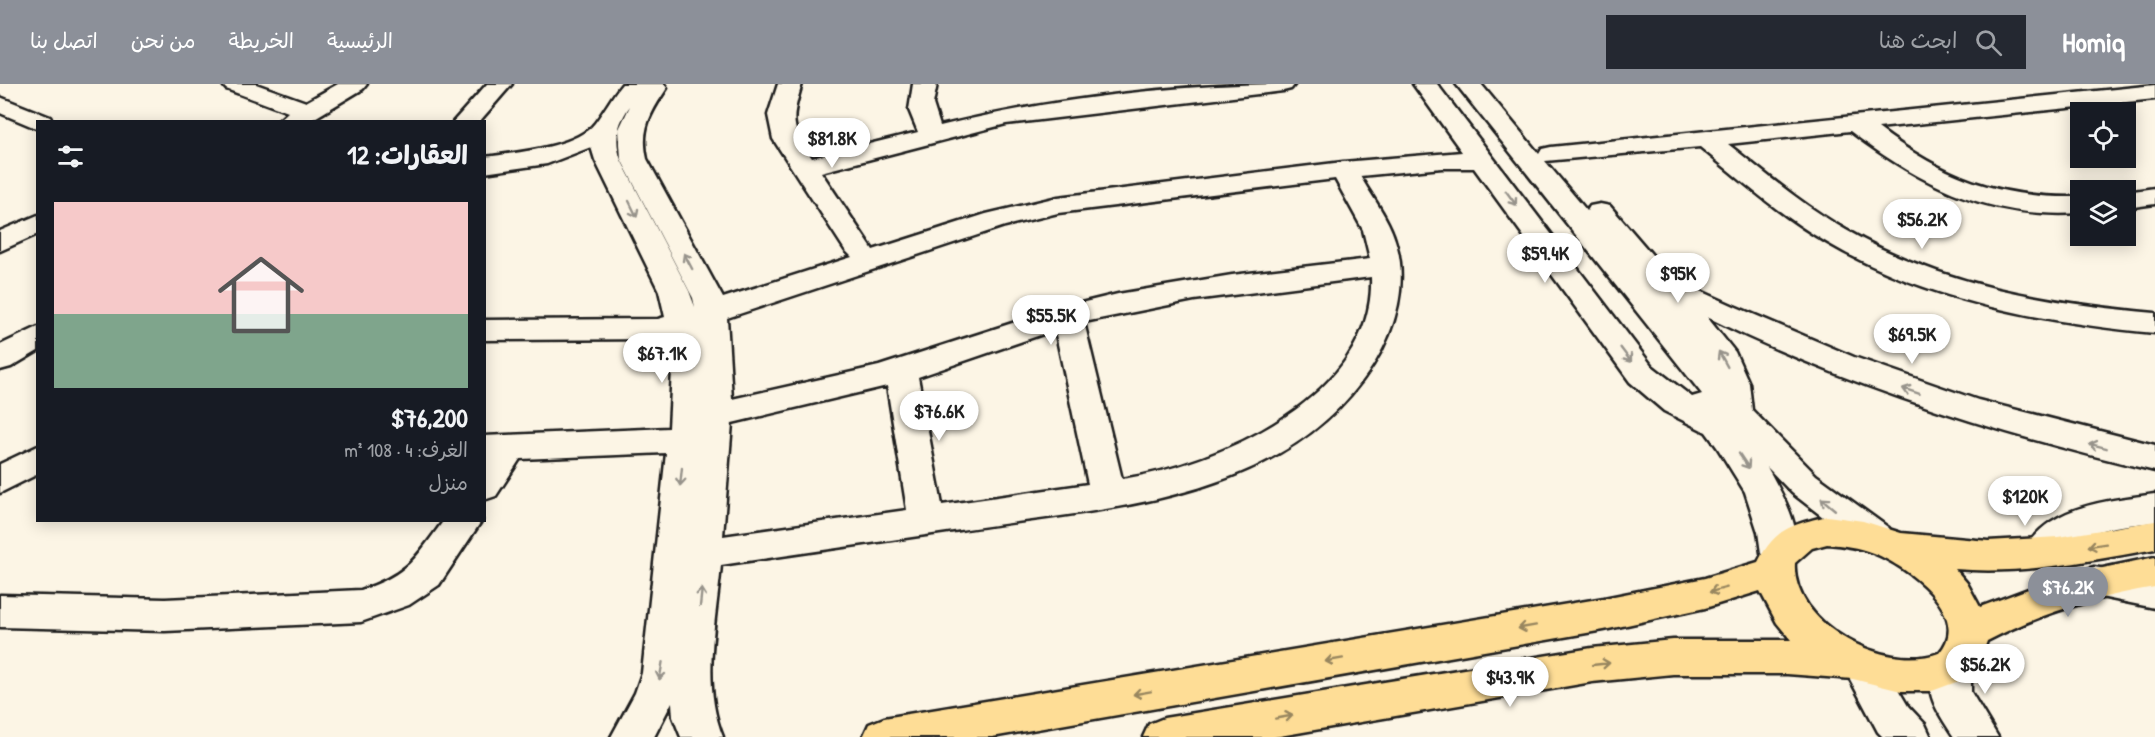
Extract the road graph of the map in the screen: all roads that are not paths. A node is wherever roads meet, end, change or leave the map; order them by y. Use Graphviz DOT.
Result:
graph roads {
  1 [pos="234,84"];
  2 [pos="355,84"];
  3 [pos="500,84"];
  4 [pos="635,84"];
  5 [pos="658,84"];
  6 [pos="790,84"];
  7 [pos="925,84"];
  8 [pos="1283,84"];
  9 [pos="1425,84"];
  10 [pos="1449,84"];
  11 [pos="1468,84"];
  12 [pos="1492,84"];
  13 [pos="1158,91"];
  14 [pos="2155,92"];
  15 [pos="298,116"];
  16 [pos="1,119"];
  17 [pos="467,120"];
  18 [pos="36,122"];
  19 [pos="1855,123"];
  20 [pos="605,128"];
  21 [pos="932,134"];
  22 [pos="1464,136"];
  23 [pos="36,139"];
  24 [pos="1706,139"];
  25 [pos="1551,155"];
  26 [pos="1482,160"];
  27 [pos="486,165"];
  28 [pos="612,166"];
  29 [pos="806,168"];
  30 [pos="1343,170"];
  31 [pos="486,176"];
  32 [pos="2155,196"];
  33 [pos="2136,199"];
  34 [pos="2070,205"];
  35 [pos="36,224"];
  36 [pos="0,242"];
  37 [pos="859,250"];
  38 [pos="1386,266"];
  39 [pos="1664,285"];
  40 [pos="695,310"];
  41 [pos="1067,316"];
  42 [pos="36,321"];
  43 [pos="2155,323"];
  44 [pos="486,330"];
  45 [pos="36,338"];
  46 [pos="0,341"];
  47 [pos="0,358"];
  48 [pos="901,371"];
  49 [pos="716,414"];
  50 [pos="1727,419"];
  51 [pos="684,440"];
  52 [pos="496,448"];
  53 [pos="2155,458"];
  54 [pos="36,459"];
  55 [pos="0,480"];
  56 [pos="486,480"];
  57 [pos="1108,495"];
  58 [pos="2155,508"];
  59 [pos="463,522"];
  60 [pos="927,522"];
  61 [pos="2155,535"];
  62 [pos="1885,542"];
  63 [pos="705,553"];
  64 [pos="2040,554"];
  65 [pos="1776,562"];
  66 [pos="2155,572"];
  67 [pos="2094,582"];
  68 [pos="2155,593"];
  69 [pos="0,611"];
  70 [pos="1970,631"];
  71 [pos="1859,664"];
  72 [pos="1951,666"];
  73 [pos="632,737"];
  74 [pos="702,737"];
  75 [pos="884,737"];
  76 [pos="1164,737"];
  77 [pos="1910,737"];
  78 [pos="1977,737"];
  1 -- 15 [label="street"];
  2 -- 15 [label="street"];
  3 -- 17 [label="street"];
  4 -- 20 [label="street"];
  40 -- 5 [label="street, one-way"];
  6 -- 29 [label="street"];
  7 -- 21 [label="street"];
  8 -- 13 [label="street"];
  9 -- 22 [label="street"];
  10 -- 50 [label="street"];
  11 -- 50 [label="street"];
  12 -- 25 [label="street"];
  13 -- 21 [label="street"];
  14 -- 19 [label="street"];
  16 -- 18 [label="street"];
  16 -- 23 [label="street"];
  19 -- 24 [label="street"];
  19 -- 34 [label="street"];
  20 -- 27 [label="street"];
  20 -- 28 [label="street"];
  21 -- 29 [label="street"];
  22 -- 26 [label="street"];
  22 -- 37 [label="street"];
  24 -- 25 [label="street"];
  24 -- 43 [label="street"];
  25 -- 39 [label="street"];
  26 -- 30 [label="street"];
  26 -- 50 [label="street, one-way"];
  28 -- 31 [label="street"];
  28 -- 40 [label="street, one-way"];
  29 -- 37 [label="street"];
  30 -- 38 [label="street"];
  30 -- 40 [label="street"];
  32 -- 33 [label="street"];
  35 -- 36 [label="street"];
  37 -- 40 [label="street"];
  38 -- 41 [label="street"];
  38 -- 57 [label="street"];
  50 -- 39 [label="street, one-way"];
  53 -- 39 [label="street, one-way"];
  40 -- 44 [label="street"];
  40 -- 49 [label="street"];
  40 -- 51 [label="street"];
  41 -- 48 [label="street"];
  41 -- 57 [label="street"];
  42 -- 46 [label="street"];
  45 -- 47 [label="street"];
  48 -- 49 [label="street"];
  48 -- 60 [label="street"];
  49 -- 63 [label="street"];
  62 -- 50 [label="street, one-way"];
  50 -- 65 [label="street, one-way"];
  51 -- 52 [label="street"];
  51 -- 73 [label="street, one-way"];
  52 -- 56 [label="street"];
  54 -- 55 [label="street"];
  57 -- 60 [label="street"];
  58 -- 64 [label="street"];
  59 -- 69 [label="street"];
  60 -- 63 [label="street"];
  61 -- 64 [label="main road, one-way"];
  62 -- 64 [label="main road"];
  62 -- 65 [label="main road"];
  62 -- 70 [label="main road"];
  74 -- 63 [label="street, one-way"];
  65 -- 71 [label="main road"];
  65 -- 75 [label="main road, one-way"];
  66 -- 67 [label="main road"];
  67 -- 68 [label="street"];
  67 -- 70 [label="main road"];
  70 -- 72 [label="main road"];
  71 -- 72 [label="main road"];
  76 -- 71 [label="main road, one-way"];
  71 -- 77 [label="street"];
  72 -- 78 [label="street"];
}
